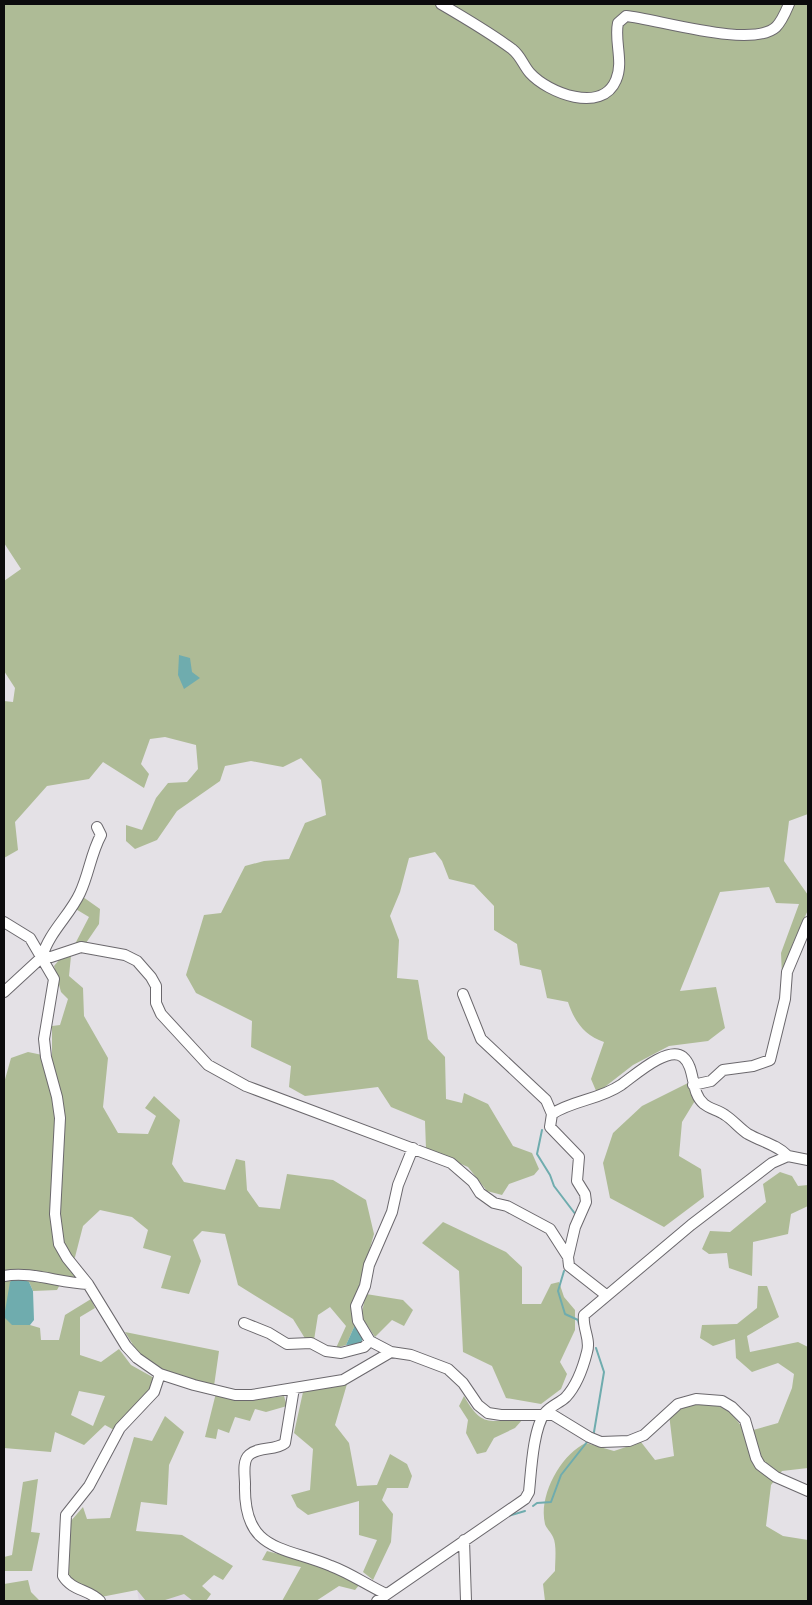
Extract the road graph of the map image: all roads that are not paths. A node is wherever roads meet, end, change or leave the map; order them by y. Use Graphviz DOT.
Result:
graph roads {
  1 [pos="441,4"];
  2 [pos="789,4"];
  3 [pos="97,827"];
  4 [pos="4,922"];
  5 [pos="808,922"];
  6 [pos="42,957"];
  7 [pos="4,992"];
  8 [pos="463,994"];
  9 [pos="693,1085"];
  10 [pos="552,1114"];
  11 [pos="413,1148"];
  12 [pos="788,1156"];
  13 [pos="808,1160"];
  14 [pos="568,1257"];
  15 [pos="4,1276"];
  16 [pos="88,1284"];
  17 [pos="606,1295"];
  18 [pos="244,1323"];
  19 [pos="370,1341"];
  20 [pos="391,1352"];
  21 [pos="160,1374"];
  22 [pos="294,1388"];
  23 [pos="544,1414"];
  24 [pos="808,1490"];
  25 [pos="464,1540"];
  26 [pos="386,1594"];
  27 [pos="100,1601"];
  28 [pos="377,1601"];
  29 [pos="466,1601"];
  1 -- 2 [label="street"];
  3 -- 6 [label="street"];
  4 -- 6 [label="street"];
  5 -- 9 [label="street"];
  6 -- 7 [label="street"];
  6 -- 11 [label="street"];
  6 -- 16 [label="street"];
  8 -- 10 [label="street"];
  9 -- 10 [label="street"];
  9 -- 12 [label="street"];
  10 -- 14 [label="street"];
  11 -- 14 [label="street"];
  11 -- 19 [label="street"];
  12 -- 13 [label="street"];
  12 -- 17 [label="street"];
  14 -- 17 [label="street"];
  15 -- 16 [label="street"];
  16 -- 21 [label="street"];
  17 -- 23 [label="street"];
  18 -- 19 [label="street"];
  19 -- 20 [label="street"];
  20 -- 22 [label="street"];
  20 -- 23 [label="street"];
  21 -- 22 [label="street"];
  21 -- 27 [label="street"];
  22 -- 26 [label="street"];
  23 -- 24 [label="street"];
  23 -- 25 [label="street"];
  25 -- 26 [label="street"];
  25 -- 29 [label="street"];
  26 -- 28 [label="street"];
}
